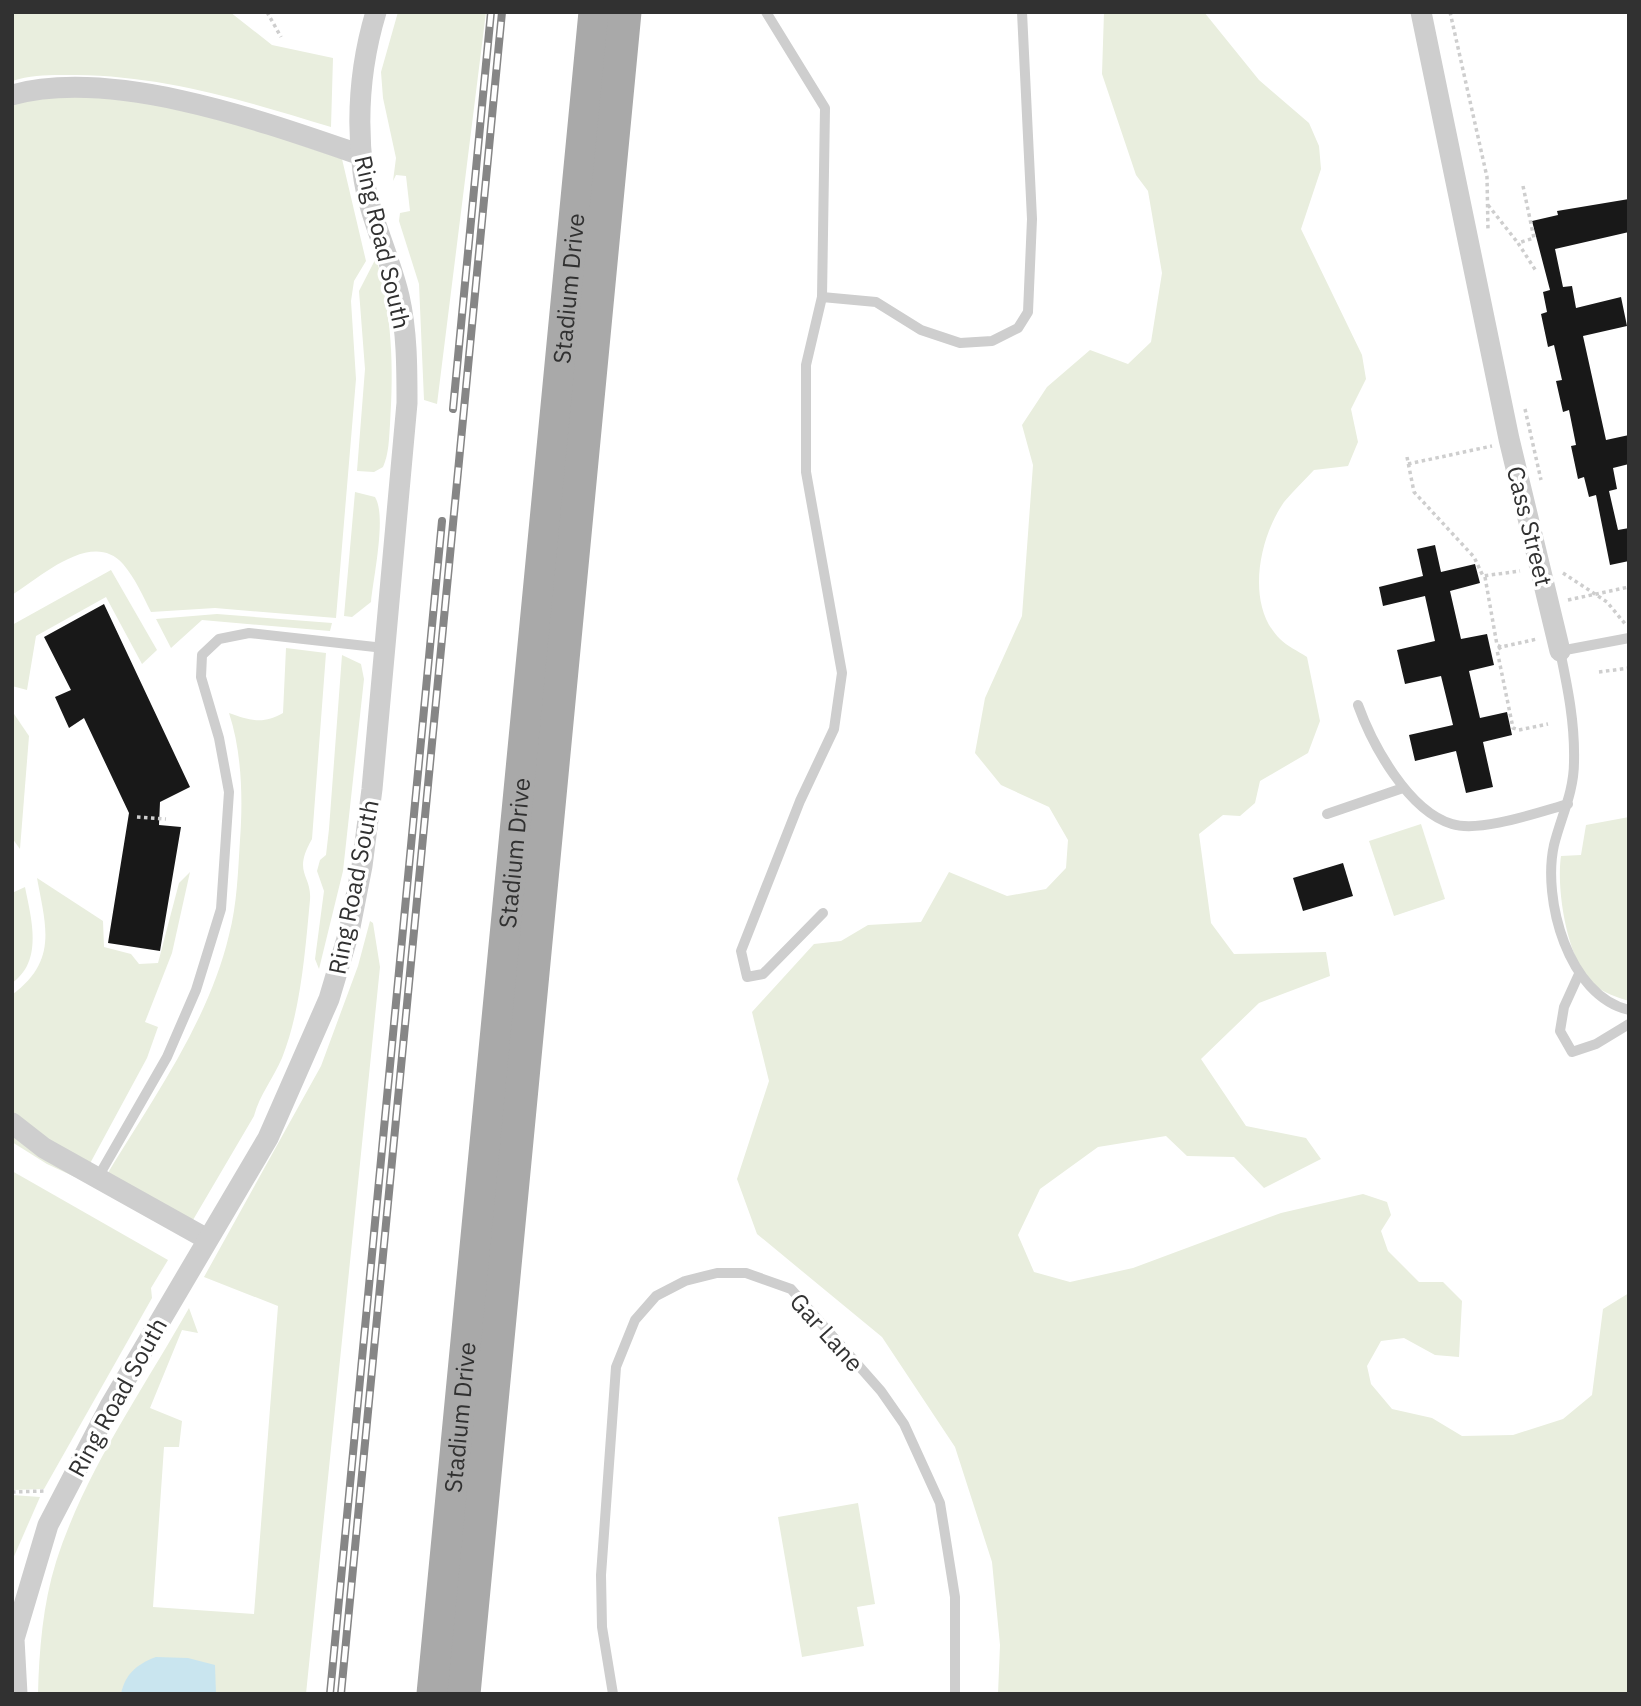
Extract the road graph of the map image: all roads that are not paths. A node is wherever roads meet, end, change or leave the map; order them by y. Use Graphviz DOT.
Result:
graph roads {
  1 [pos="376,12"];
  2 [pos="595,12"];
  3 [pos="625,12"];
  4 [pos="766,12"];
  5 [pos="1022,12"];
  6 [pos="1421,12"];
  7 [pos="12,95"];
  8 [pos="361,155"];
  9 [pos="822,297"];
  10 [pos="1629,638"];
  11 [pos="1558,643"];
  12 [pos="384,648"];
  13 [pos="1359,705"];
  14 [pos="1403,788"];
  15 [pos="1568,804"];
  16 [pos="1327,814"];
  17 [pos="823,913"];
  18 [pos="1579,974"];
  19 [pos="1629,1010"];
  20 [pos="1629,1024"];
  21 [pos="12,1123"];
  22 [pos="97,1179"];
  23 [pos="207,1239"];
  24 [pos="15,1690"];
  25 [pos="433,1694"];
  26 [pos="464,1694"];
  27 [pos="613,1694"];
  28 [pos="955,1694"];
  1 -- 8 [label="street, Ring Road South"];
  2 -- 25 [label="main road, Stadium Drive"];
  3 -- 26 [label="main road, Stadium Drive"];
  4 -- 9 [label="lane"];
  5 -- 9 [label="lane"];
  6 -- 11 [label="street, Cass Street"];
  7 -- 8 [label="street"];
  8 -- 12 [label="street, Ring Road South"];
  9 -- 17 [label="lane"];
  10 -- 11 [label="lane"];
  11 -- 15 [label="lane, Cass Street"];
  12 -- 22 [label="lane"];
  12 -- 23 [label="street, Ring Road South"];
  13 -- 14 [label="lane"];
  14 -- 15 [label="lane"];
  14 -- 16 [label="lane"];
  15 -- 18 [label="lane, Cass Street"];
  18 -- 19 [label="lane, Cass Street"];
  18 -- 20 [label="lane"];
  21 -- 22 [label="street"];
  22 -- 23 [label="street"];
  23 -- 24 [label="street, Ring Road South"];
  27 -- 28 [label="lane, Gar Lane"];
}
